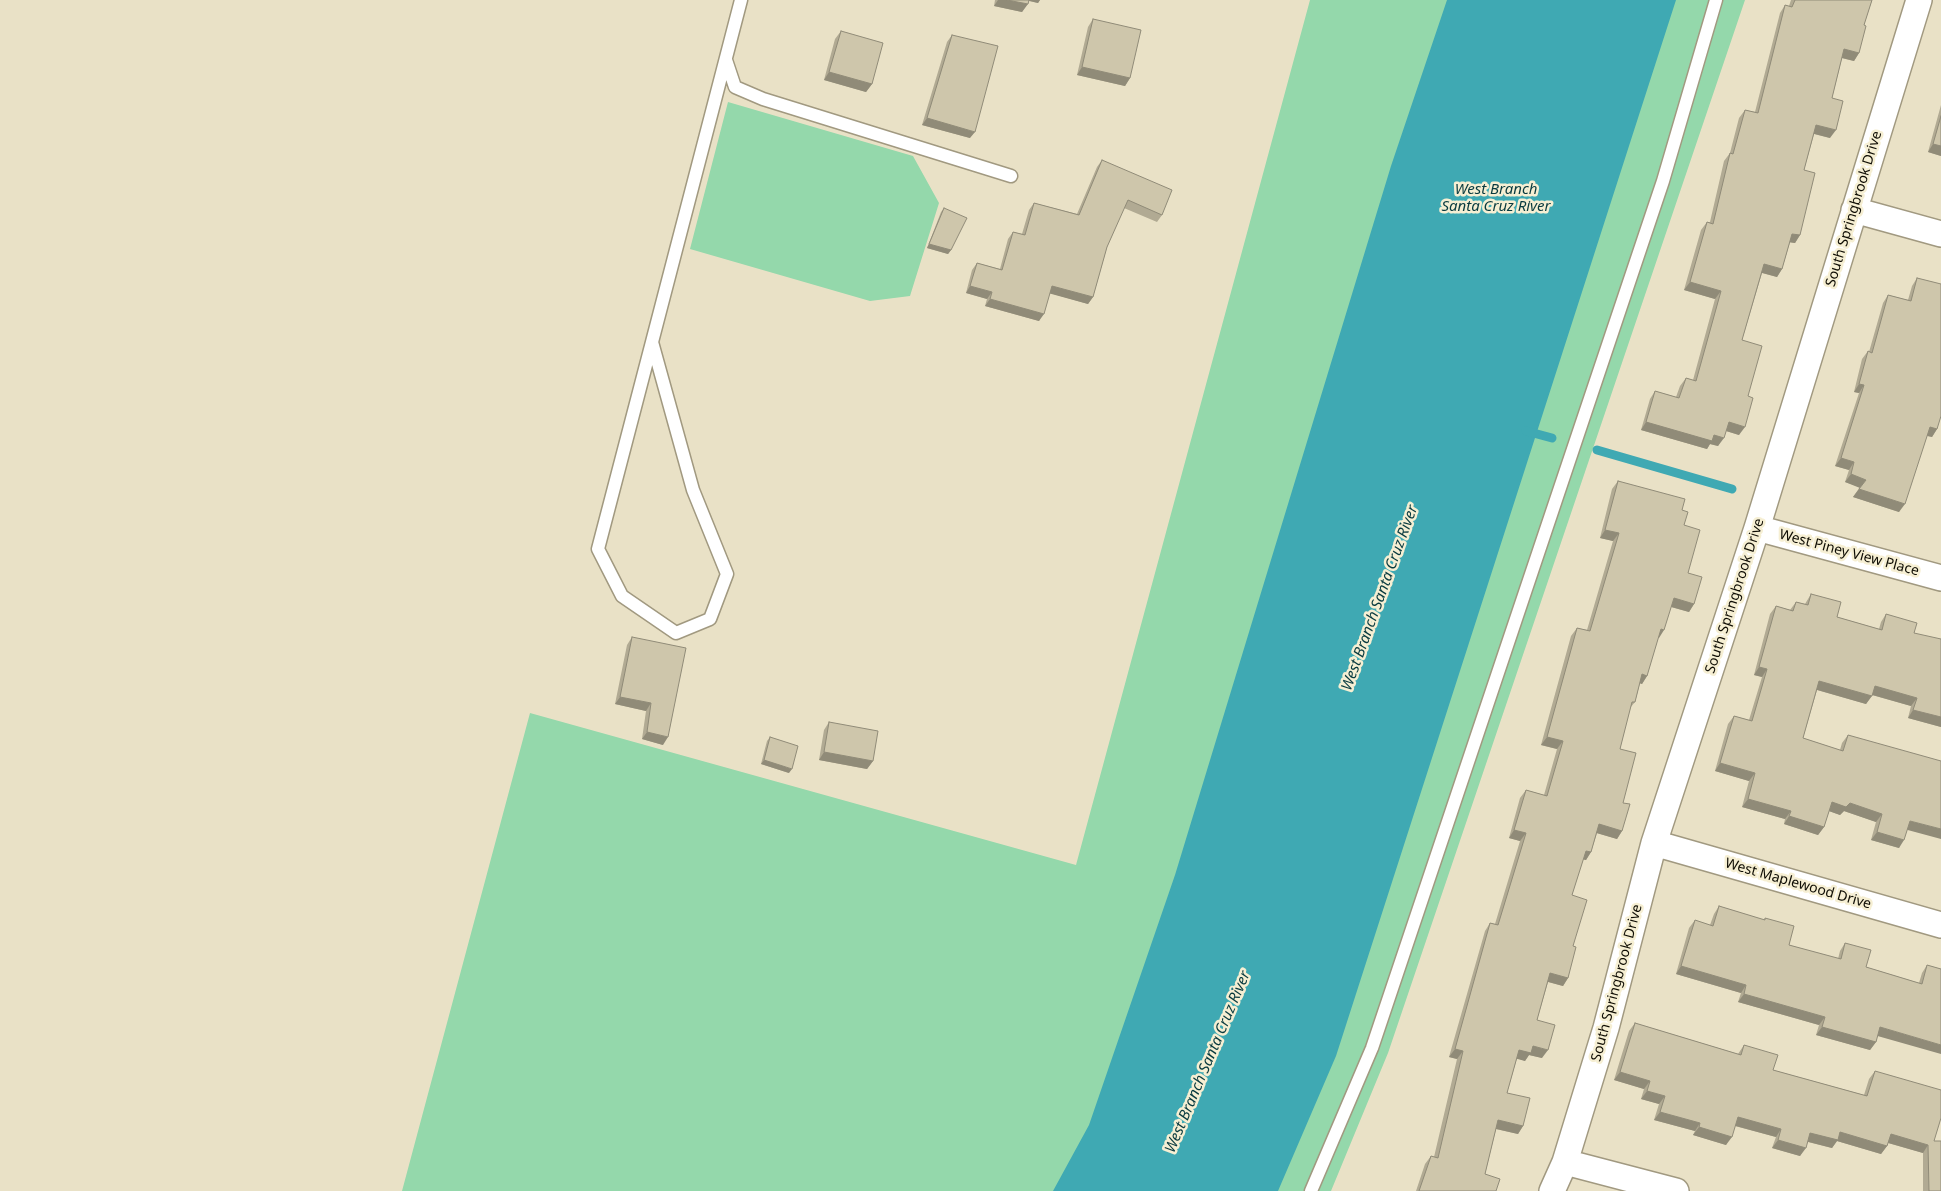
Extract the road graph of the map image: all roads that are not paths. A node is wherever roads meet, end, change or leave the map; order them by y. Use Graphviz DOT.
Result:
graph roads {
  1 [pos="741,0"];
  2 [pos="1716,0"];
  3 [pos="1919,0"];
  4 [pos="726,60"];
  5 [pos="1011,176"];
  6 [pos="1854,210"];
  7 [pos="1941,234"];
  8 [pos="652,342"];
  9 [pos="1757,528"];
  10 [pos="1941,578"];
  11 [pos="1654,843"];
  12 [pos="1941,925"];
  13 [pos="1565,1162"];
  14 [pos="1311,1191"];
  15 [pos="1552,1191"];
  16 [pos="1676,1191"];
  1 -- 4 [label="lane"];
  2 -- 14 [label="lane"];
  3 -- 6 [label="street, South Springbrook Drive"];
  4 -- 5 [label="lane"];
  4 -- 8 [label="lane"];
  6 -- 7 [label="street"];
  6 -- 9 [label="street, South Springbrook Drive"];
  8 -- 8 [label="lane"];
  9 -- 10 [label="street, West Piney View Place"];
  9 -- 11 [label="street, South Springbrook Drive"];
  11 -- 12 [label="street, West Maplewood Drive"];
  11 -- 13 [label="street, South Springbrook Drive"];
  13 -- 15 [label="street, South Springbrook Drive"];
  13 -- 16 [label="street"];
}
